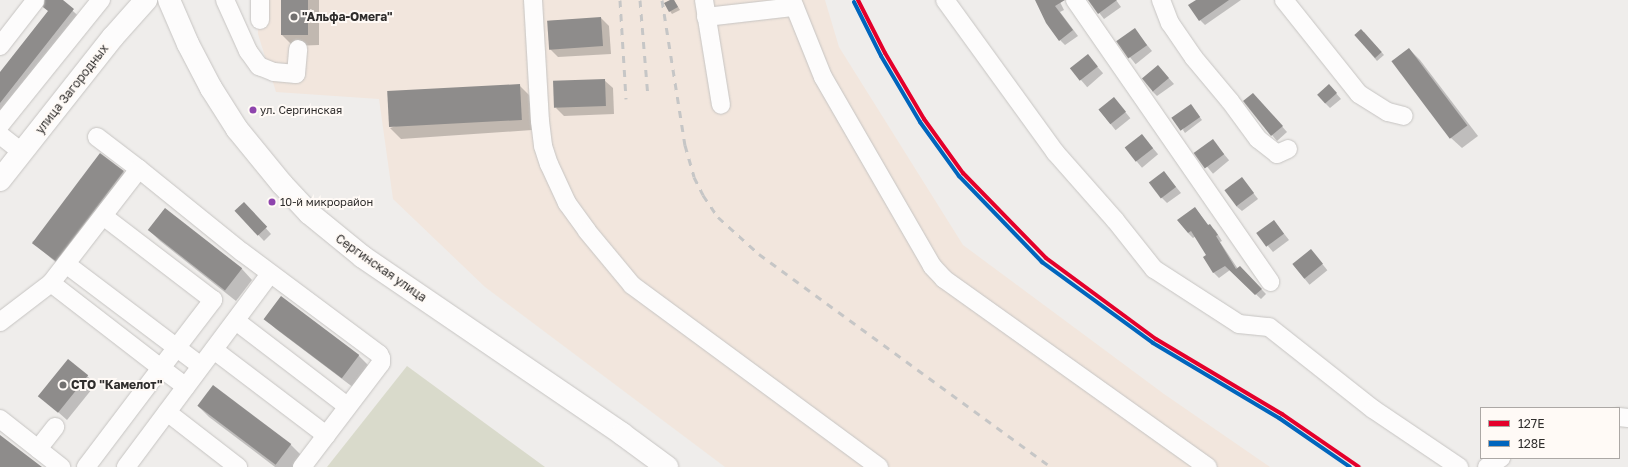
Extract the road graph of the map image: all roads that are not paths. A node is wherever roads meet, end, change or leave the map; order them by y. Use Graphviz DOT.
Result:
graph roads {
  1 [pos="101,0"];
  2 [pos="146,0"];
  3 [pos="169,0"];
  4 [pos="225,0"];
  5 [pos="260,0"];
  6 [pos="533,0"];
  7 [pos="945,0"];
  8 [pos="1075,0"];
  9 [pos="1161,0"];
  10 [pos="1284,0"];
  11 [pos="35,1"];
  12 [pos="793,4"];
  13 [pos="705,8"];
  14 [pos="260,20"];
  15 [pos="0,46"];
  16 [pos="298,49"];
  17 [pos="721,105"];
  18 [pos="1404,116"];
  19 [pos="0,125"];
  20 [pos="0,135"];
  21 [pos="97,137"];
  22 [pos="1288,149"];
  23 [pos="22,152"];
  24 [pos="138,169"];
  25 [pos="0,180"];
  26 [pos="103,216"];
  27 [pos="66,264"];
  28 [pos="270,274"];
  29 [pos="1270,282"];
  30 [pos="51,283"];
  31 [pos="236,321"];
  32 [pos="0,322"];
  33 [pos="148,326"];
  34 [pos="132,346"];
  35 [pos="176,348"];
  36 [pos="214,350"];
  37 [pos="201,366"];
  38 [pos="161,368"];
  39 [pos="186,387"];
  40 [pos="347,406"];
  41 [pos="167,412"];
  42 [pos="0,419"];
  43 [pos="55,427"];
  44 [pos="326,436"];
  45 [pos="38,449"];
  46 [pos="1499,459"];
  47 [pos="61,467"];
  48 [pos="86,467"];
  49 [pos="126,467"];
  50 [pos="238,467"];
  51 [pos="302,467"];
  52 [pos="667,467"];
  53 [pos="879,467"];
  54 [pos="1208,467"];
  55 [pos="1459,467"];
  56 [pos="1487,467"];
  1 -- 19 [label="lane"];
  2 -- 23 [label="main road, улица Загородных"];
  3 -- 52 [label="main road, Сергинская улица"];
  4 -- 16 [label="lane"];
  5 -- 14 [label="lane"];
  6 -- 53 [label="lane"];
  7 -- 55 [label="lane"];
  8 -- 29 [label="lane"];
  9 -- 22 [label="lane"];
  10 -- 18 [label="lane"];
  11 -- 15 [label="lane"];
  12 -- 13 [label="lane"];
  12 -- 54 [label="lane"];
  13 -- 17 [label="lane"];
  20 -- 23 [label="lane"];
  21 -- 24 [label="lane"];
  23 -- 25 [label="main road, улица Загородных"];
  24 -- 26 [label="lane"];
  24 -- 28 [label="lane"];
  26 -- 27 [label="lane"];
  26 -- 35 [label="lane"];
  27 -- 30 [label="lane"];
  27 -- 33 [label="lane"];
  28 -- 31 [label="lane"];
  28 -- 40 [label="lane"];
  30 -- 32 [label="lane"];
  30 -- 34 [label="lane"];
  31 -- 36 [label="lane"];
  31 -- 40 [label="lane"];
  33 -- 34 [label="lane"];
  33 -- 35 [label="lane"];
  34 -- 38 [label="lane"];
  35 -- 37 [label="lane"];
  35 -- 38 [label="lane"];
  36 -- 37 [label="lane"];
  36 -- 44 [label="lane"];
  37 -- 39 [label="lane"];
  38 -- 39 [label="lane"];
  38 -- 48 [label="lane"];
  39 -- 41 [label="lane"];
  40 -- 44 [label="lane"];
  41 -- 49 [label="lane"];
  41 -- 50 [label="lane"];
  42 -- 45 [label="lane"];
  43 -- 45 [label="lane"];
  44 -- 51 [label="lane"];
  45 -- 47 [label="lane"];
  46 -- 56 [label="lane"];
}
